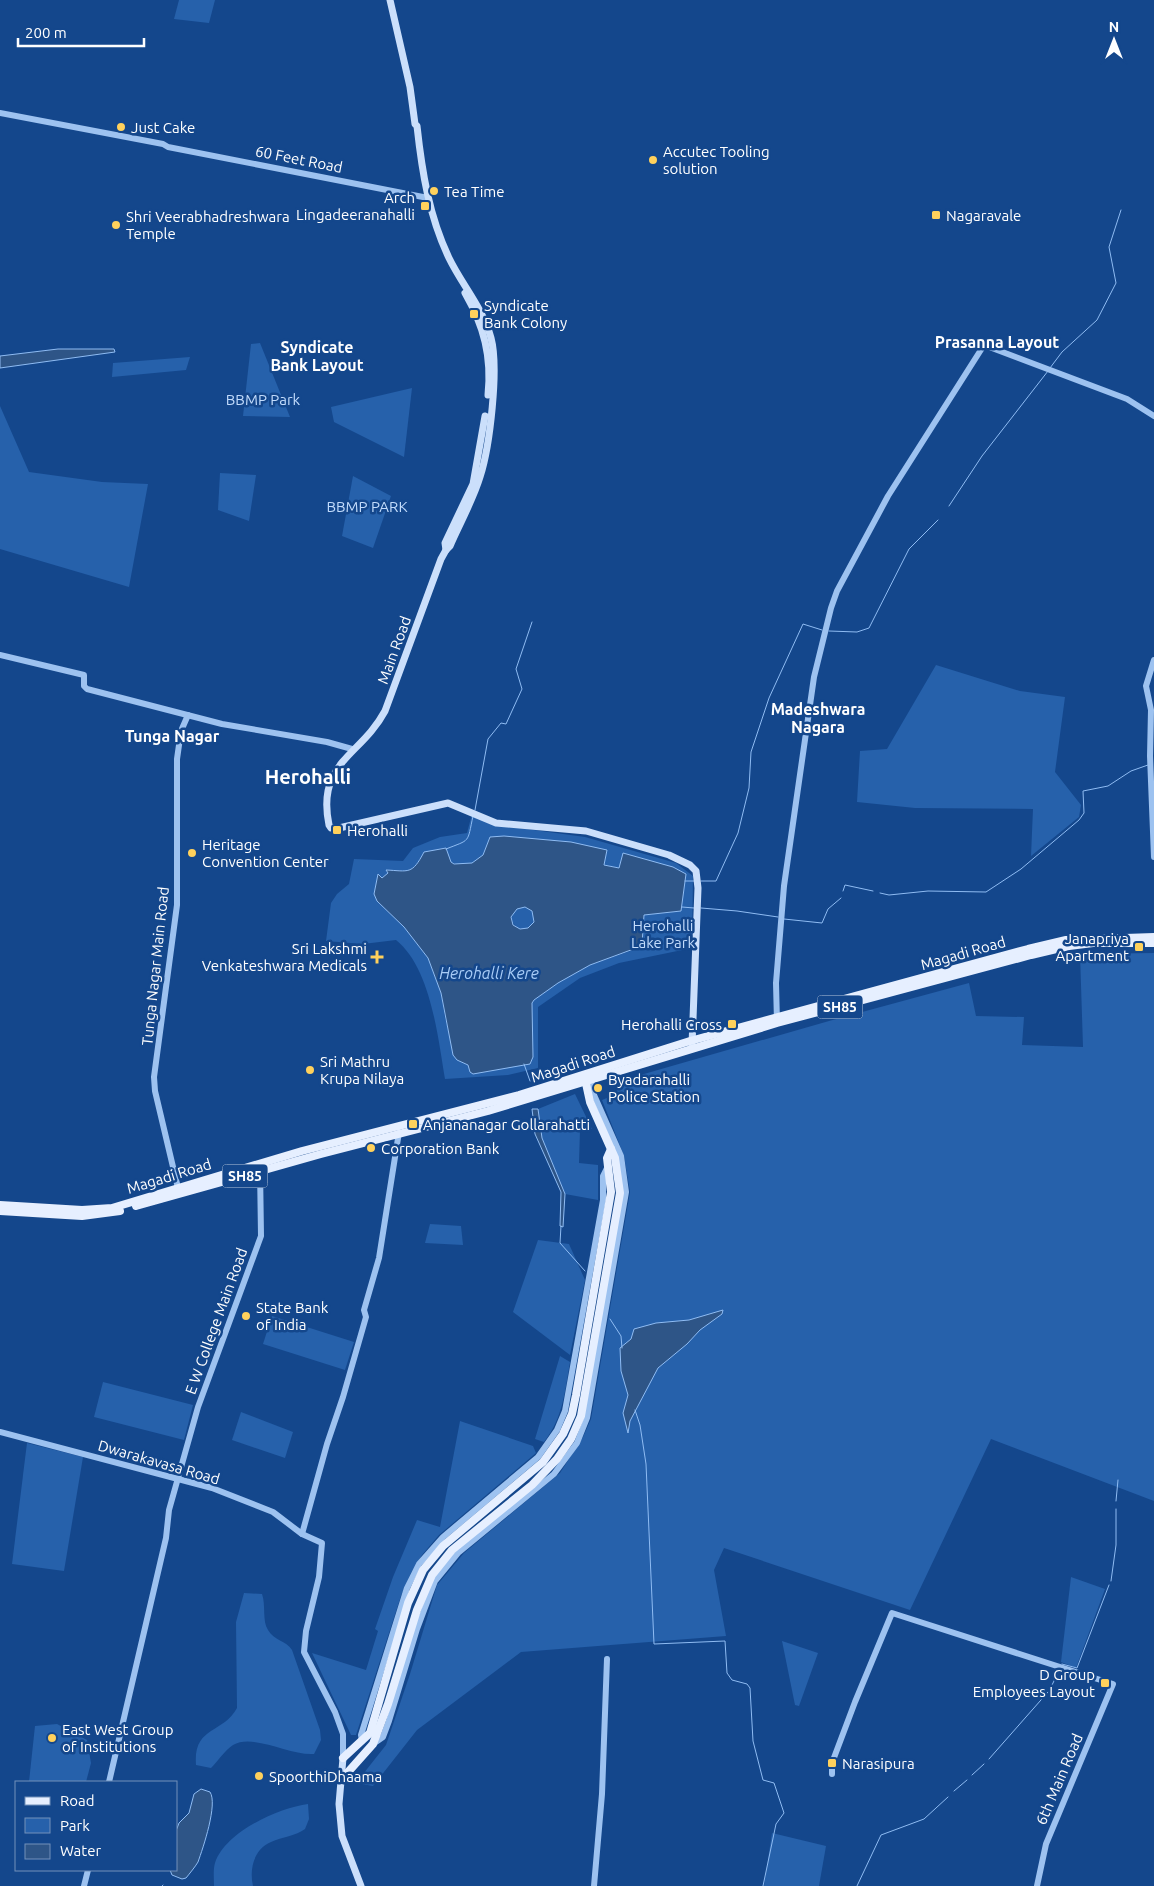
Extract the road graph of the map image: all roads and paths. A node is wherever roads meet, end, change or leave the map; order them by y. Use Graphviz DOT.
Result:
graph roads {
  1 [pos="390,0"];
  2 [pos="0,113"];
  3 [pos="425,196"];
  4 [pos="1154,416"];
  5 [pos="0,655"];
  6 [pos="1154,660"];
  7 [pos="188,715"];
  8 [pos="352,749"];
  9 [pos="1154,857"];
  10 [pos="1154,937"];
  11 [pos="1154,943"];
  12 [pos="777,1020"];
  13 [pos="692,1044"];
  14 [pos="588,1079"];
  15 [pos="400,1130"];
  16 [pos="611,1149"];
  17 [pos="260,1168"];
  18 [pos="178,1188"];
  19 [pos="0,1204"];
  20 [pos="0,1211"];
  21 [pos="0,1432"];
  22 [pos="178,1477"];
  23 [pos="302,1534"];
  24 [pos="608,1660"];
  25 [pos="373,1744"];
  26 [pos="343,1758"];
  27 [pos="832,1774"];
  28 [pos="341,1780"];
  29 [pos="109,1781"];
  30 [pos="88,1871"];
  31 [pos="84,1886"];
  32 [pos="361,1886"];
  33 [pos="594,1886"];
  34 [pos="1037,1886"];
  1 -- 3 [label="main road, Main Road"];
  2 -- 3 [label="street, 60 Feet Road"];
  3 -- 8 [label="main road, Main Road"];
  4 -- 12 [label="street"];
  5 -- 7 [label="street"];
  6 -- 9 [label="street"];
  7 -- 8 [label="street"];
  7 -- 18 [label="street, Tunga Nagar Main Road"];
  8 -- 13 [label="main road, Main Road"];
  10 -- 12 [label="main road, Magadi Road / SH85"];
  11 -- 12 [label="main road, Magadi Road / SH85"];
  12 -- 13 [label="main road, Magadi Road / SH85"];
  13 -- 14 [label="main road, Magadi Road / SH85"];
  14 -- 15 [label="main road, Magadi Road / SH85"];
  14 -- 16 [label="main road"];
  14 -- 25 [label="street"];
  15 -- 17 [label="main road, Magadi Road / SH85"];
  15 -- 23 [label="street"];
  16 -- 25 [label="main road"];
  16 -- 26 [label="main road"];
  17 -- 18 [label="main road, Magadi Road / SH85"];
  17 -- 20 [label="main road, Magadi Road / SH85"];
  17 -- 22 [label="street, E W College Main Road"];
  18 -- 19 [label="main road, Magadi Road / SH85"];
  21 -- 22 [label="street, Dwarakavasa Road"];
  22 -- 23 [label="street, Dwarakavasa Road"];
  22 -- 29 [label="street, E W College Main Road"];
  23 -- 26 [label="street, Dwarakavasa Road"];
  24 -- 33 [label="street"];
  25 -- 28 [label="main road"];
  26 -- 28 [label="main road"];
  27 -- 34 [label="street, 6th Main Road"];
  28 -- 32 [label="main road"];
  30 -- 31 [label="street"];
}
